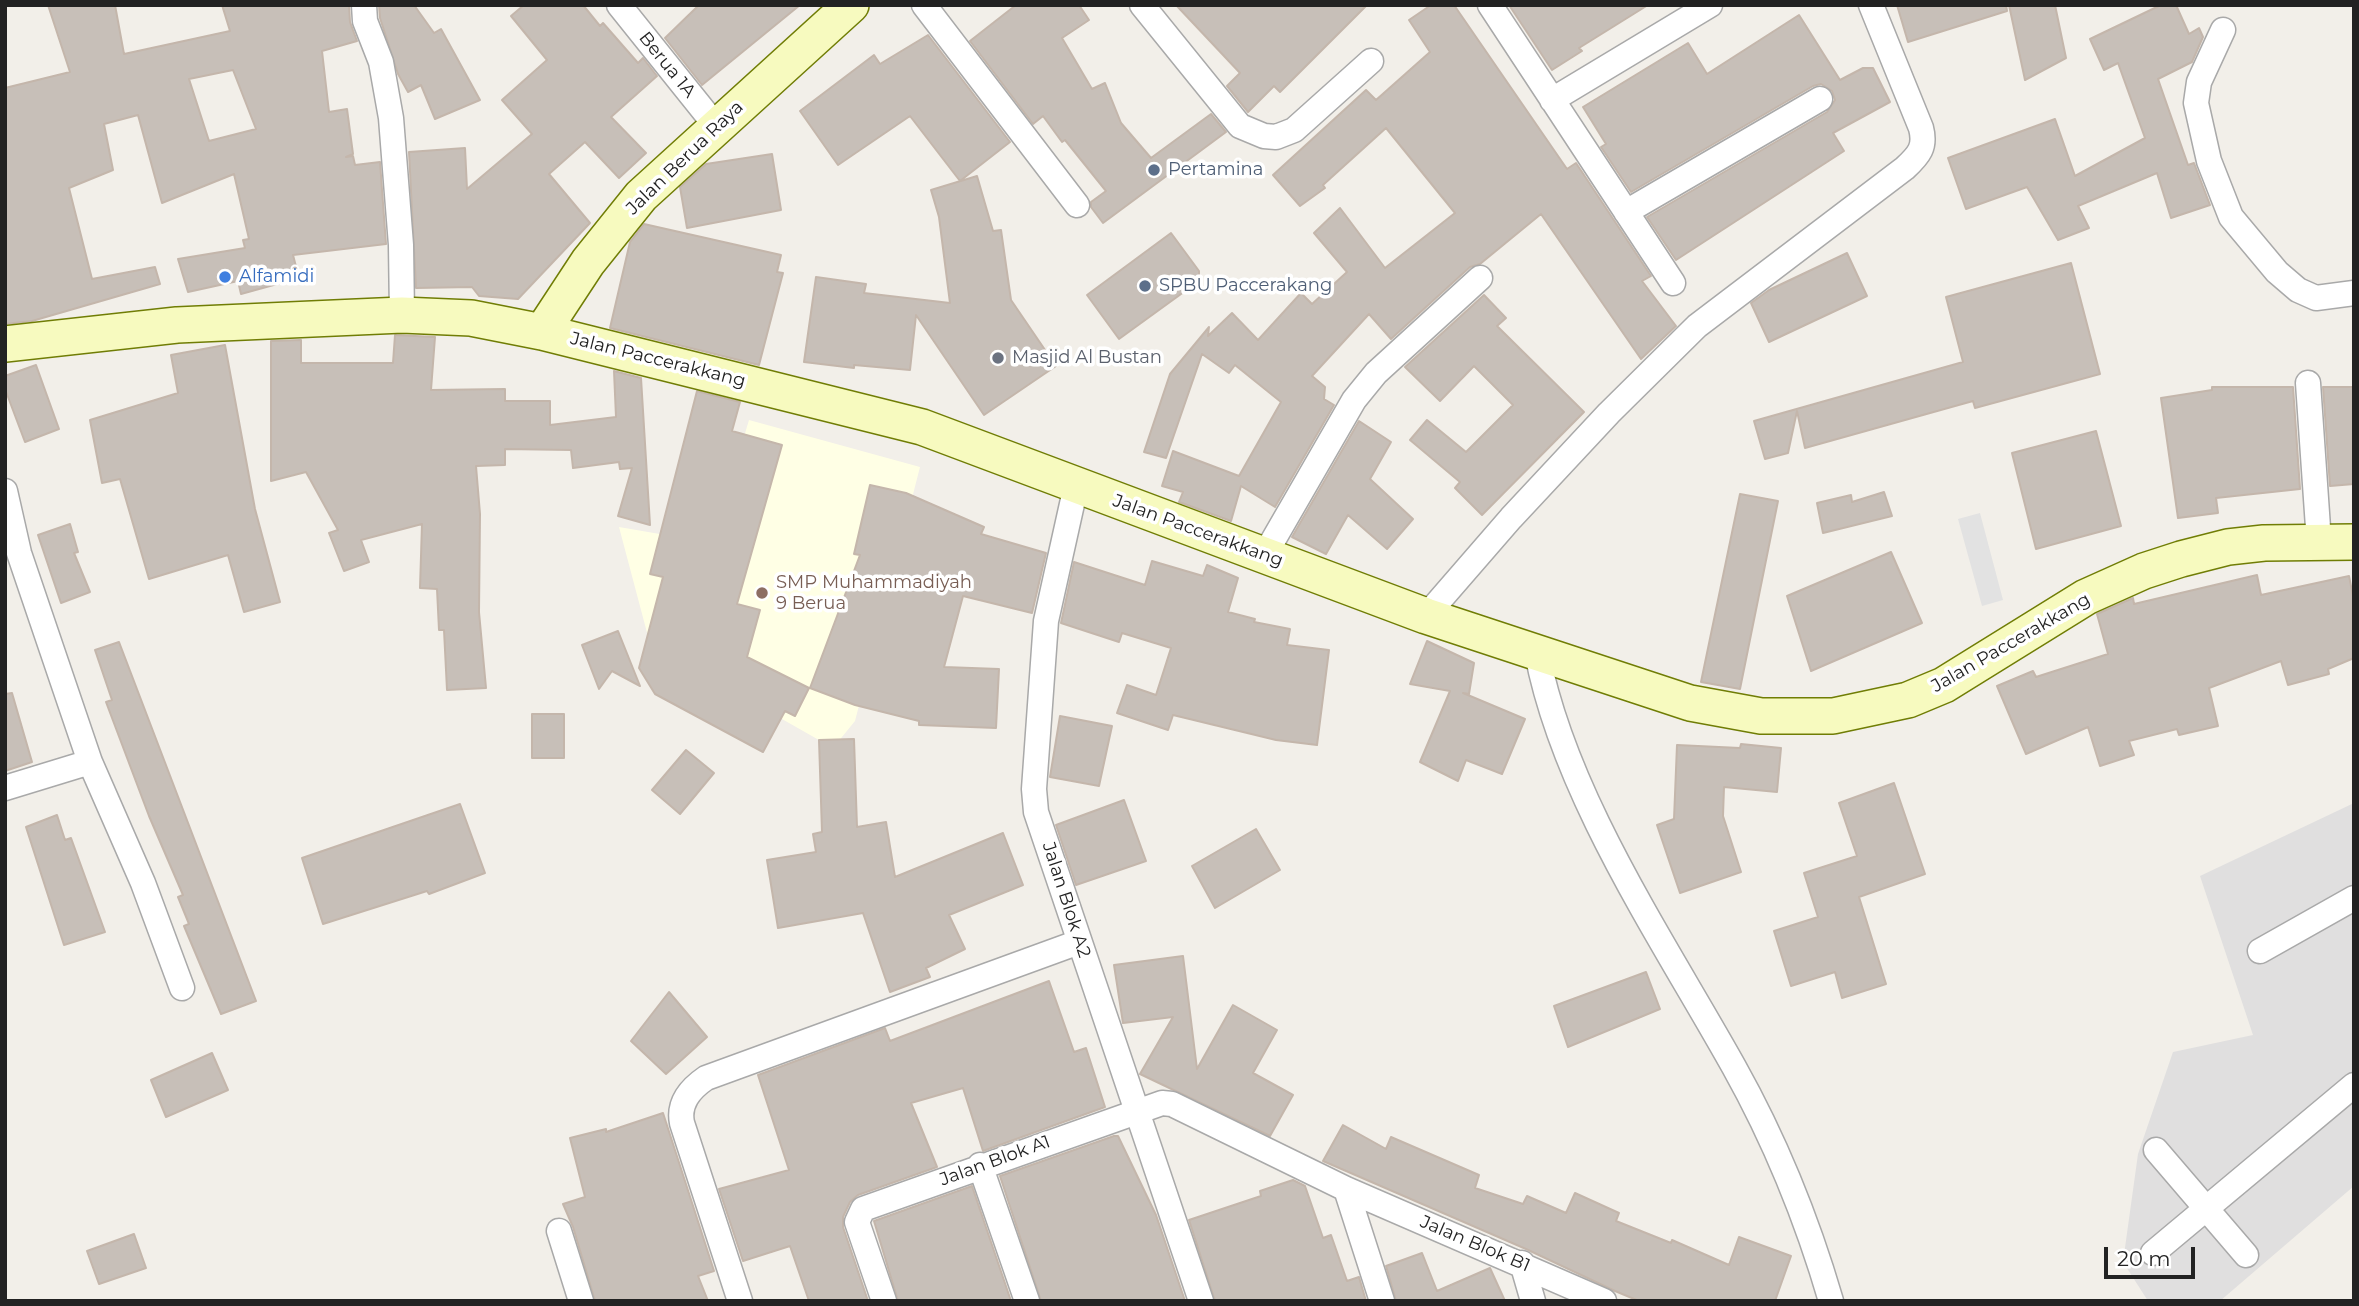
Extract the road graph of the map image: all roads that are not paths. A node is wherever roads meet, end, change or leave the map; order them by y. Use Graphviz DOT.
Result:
graph roads {
  1 [pos="363,5"];
  2 [pos="619,5"];
  3 [pos="851,5"];
  4 [pos="924,5"];
  5 [pos="1143,5"];
  6 [pos="1490,5"];
  7 [pos="1710,5"];
  8 [pos="1871,5"];
  9 [pos="2223,30"];
  10 [pos="1371,61"];
  11 [pos="1820,99"];
  12 [pos="1552,100"];
  13 [pos="716,126"];
  14 [pos="1077,205"];
  15 [pos="1626,212"];
  16 [pos="1480,278"];
  17 [pos="1673,283"];
  18 [pos="2354,293"];
  19 [pos="402,315"];
  20 [pos="542,332"];
  21 [pos="5,344"];
  22 [pos="2308,383"];
  23 [pos="1076,486"];
  24 [pos="5,491"];
  25 [pos="2319,542"];
  26 [pos="2354,542"];
  27 [pos="1264,556"];
  28 [pos="1426,616"];
  29 [pos="1537,653"];
  30 [pos="90,761"];
  31 [pos="5,788"];
  32 [pos="2354,898"];
  33 [pos="1079,942"];
  34 [pos="2260,950"];
  35 [pos="182,988"];
  36 [pos="2354,1085"];
  37 [pos="1138,1111"];
  38 [pos="2155,1150"];
  39 [pos="981,1165"];
  40 [pos="1346,1189"];
  41 [pos="2205,1208"];
  42 [pos="559,1231"];
  43 [pos="2153,1253"];
  44 [pos="2246,1255"];
  45 [pos="1522,1264"];
  46 [pos="581,1301"];
  47 [pos="740,1301"];
  48 [pos="884,1301"];
  49 [pos="1027,1301"];
  50 [pos="1201,1301"];
  51 [pos="1382,1301"];
  52 [pos="1533,1301"];
  53 [pos="1604,1301"];
  54 [pos="1831,1301"];
  1 -- 19 [label="street"];
  2 -- 13 [label="street, Berua 1A"];
  3 -- 13 [label="main road, Jalan Berua Raya"];
  4 -- 14 [label="street"];
  5 -- 10 [label="street"];
  6 -- 12 [label="street"];
  7 -- 12 [label="street"];
  8 -- 28 [label="street"];
  9 -- 18 [label="street"];
  11 -- 15 [label="street"];
  12 -- 15 [label="street"];
  13 -- 20 [label="main road, Jalan Berua Raya"];
  15 -- 17 [label="street"];
  16 -- 27 [label="street"];
  19 -- 20 [label="main road, Jalan Paccerakkang"];
  19 -- 21 [label="main road, Jalan Paccerakkang"];
  20 -- 23 [label="main road, Jalan Paccerakkang"];
  22 -- 25 [label="street"];
  23 -- 27 [label="main road, Jalan Paccerakkang"];
  23 -- 33 [label="street, Jalan Blok A2"];
  24 -- 30 [label="street"];
  25 -- 26 [label="main road, Jalan Paccerakkang"];
  25 -- 29 [label="main road, Jalan Paccerakkang"];
  27 -- 28 [label="main road, Jalan Paccerakkang"];
  28 -- 29 [label="main road, Jalan Paccerakkang"];
  29 -- 54 [label="street"];
  30 -- 31 [label="street"];
  30 -- 35 [label="street"];
  32 -- 34 [label="street"];
  33 -- 37 [label="street, Jalan Blok A2"];
  33 -- 47 [label="street"];
  36 -- 41 [label="street"];
  37 -- 39 [label="street, Jalan Blok A1"];
  37 -- 40 [label="street, Jalan Blok B1"];
  37 -- 50 [label="street, Jalan Blok A2"];
  38 -- 41 [label="street"];
  39 -- 48 [label="street, Jalan Blok A1"];
  39 -- 49 [label="street"];
  40 -- 45 [label="street, Jalan Blok B1"];
  40 -- 51 [label="street"];
  41 -- 43 [label="street"];
  41 -- 44 [label="street"];
  42 -- 46 [label="street"];
  45 -- 52 [label="street"];
  45 -- 53 [label="street, Jalan Blok B1"];
}
